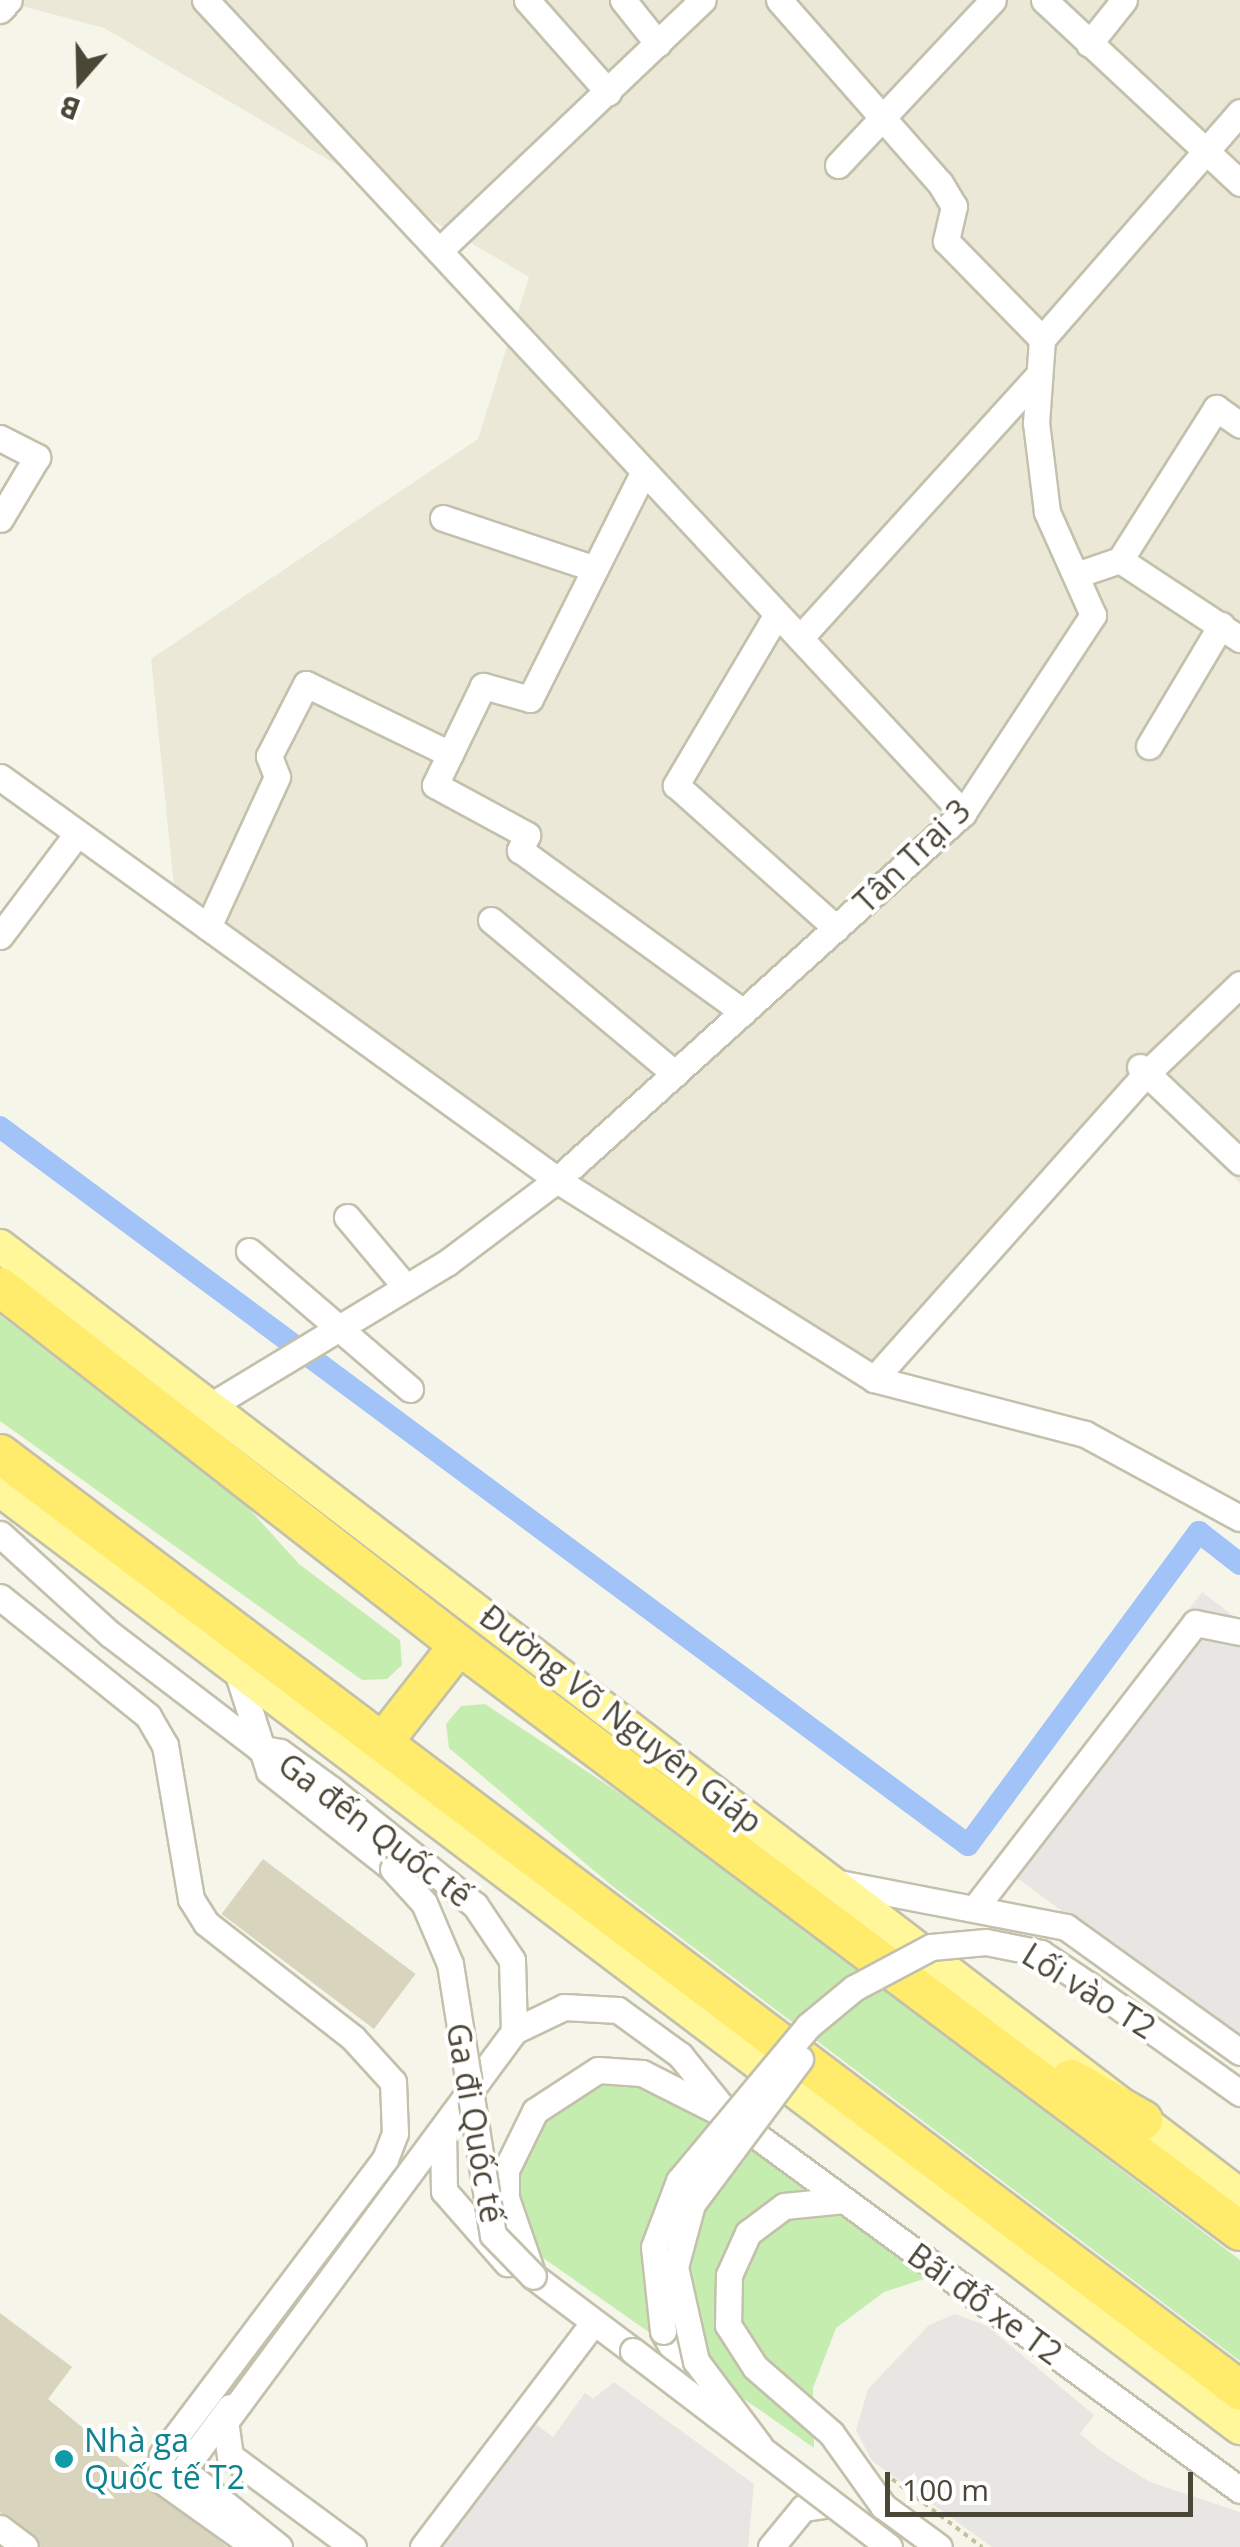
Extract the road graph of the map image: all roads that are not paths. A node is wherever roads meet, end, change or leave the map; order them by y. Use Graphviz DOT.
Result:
graph roads {
  1 [pos="9,0"];
  2 [pos="206,0"];
  3 [pos="527,0"];
  4 [pos="623,0"];
  5 [pos="703,0"];
  6 [pos="779,0"];
  7 [pos="993,0"];
  8 [pos="1044,0"];
  9 [pos="1124,0"];
  10 [pos="0,10"];
  11 [pos="658,44"];
  12 [pos="1089,44"];
  13 [pos="608,92"];
  14 [pos="1240,112"];
  15 [pos="884,118"];
  16 [pos="1206,157"];
  17 [pos="838,165"];
  18 [pos="1240,183"];
  19 [pos="439,251"];
  20 [pos="1042,339"];
  21 [pos="1039,374"];
  22 [pos="1240,424"];
  23 [pos="0,438"];
  24 [pos="644,471"];
  25 [pos="4,504"];
  26 [pos="443,518"];
  27 [pos="1120,560"];
  28 [pos="595,569"];
  29 [pos="1076,574"];
  30 [pos="778,614"];
  31 [pos="1230,632"];
  32 [pos="800,638"];
  33 [pos="1149,746"];
  34 [pos="450,754"];
  35 [pos="0,777"];
  36 [pos="963,813"];
  37 [pos="76,835"];
  38 [pos="491,920"];
  39 [pos="208,928"];
  40 [pos="836,928"];
  41 [pos="0,936"];
  42 [pos="1240,984"];
  43 [pos="743,1012"];
  44 [pos="1144,1070"];
  45 [pos="675,1074"];
  46 [pos="1240,1162"];
  47 [pos="557,1180"];
  48 [pos="347,1217"];
  49 [pos="0,1246"];
  50 [pos="249,1251"];
  51 [pos="1,1285"];
  52 [pos="405,1286"];
  53 [pos="324,1333"];
  54 [pos="874,1379"];
  55 [pos="410,1389"];
  56 [pos="212,1405"];
  57 [pos="0,1454"];
  58 [pos="0,1490"];
  59 [pos="1240,1518"];
  60 [pos="0,1534"];
  61 [pos="0,1597"];
  62 [pos="1240,1632"];
  63 [pos="459,1646"];
  64 [pos="236,1668"];
  65 [pos="383,1742"];
  66 [pos="258,1748"];
  67 [pos="833,1882"];
  68 [pos="978,1904"];
  69 [pos="942,2007"];
  70 [pos="823,2016"];
  71 [pos="514,2031"];
  72 [pos="1240,2052"];
  73 [pos="1240,2093"];
  74 [pos="730,2118"];
  75 [pos="1143,2120"];
  76 [pos="444,2124"];
  77 [pos="1240,2195"];
  78 [pos="844,2200"];
  79 [pos="1240,2232"];
  80 [pos="533,2276"];
  81 [pos="594,2331"];
  82 [pos="1240,2390"];
  83 [pos="237,2400"];
  84 [pos="716,2421"];
  85 [pos="528,2427"];
  86 [pos="1240,2428"];
  87 [pos="762,2452"];
  88 [pos="1240,2490"];
  89 [pos="841,2514"];
  90 [pos="0,2528"];
  91 [pos="895,2538"];
  92 [pos="25,2547"];
  93 [pos="255,2547"];
  94 [pos="278,2547"];
  95 [pos="352,2547"];
  96 [pos="423,2547"];
  97 [pos="771,2547"];
  98 [pos="877,2547"];
  99 [pos="918,2547"];
  100 [pos="939,2547"];
  1 -- 10 [label="street"];
  2 -- 19 [label="street"];
  3 -- 13 [label="street"];
  4 -- 11 [label="street"];
  5 -- 11 [label="street"];
  6 -- 15 [label="street"];
  7 -- 15 [label="street"];
  8 -- 12 [label="street"];
  9 -- 12 [label="street"];
  11 -- 13 [label="street"];
  12 -- 16 [label="street"];
  13 -- 19 [label="street"];
  14 -- 16 [label="street"];
  15 -- 17 [label="street"];
  15 -- 20 [label="street"];
  16 -- 18 [label="street"];
  16 -- 20 [label="street"];
  19 -- 24 [label="street"];
  20 -- 21 [label="street, Tân Trại 3"];
  21 -- 29 [label="street, Tân Trại 3"];
  21 -- 32 [label="street"];
  22 -- 27 [label="street"];
  23 -- 25 [label="street"];
  24 -- 28 [label="street"];
  24 -- 30 [label="street"];
  26 -- 28 [label="street"];
  27 -- 29 [label="street"];
  27 -- 31 [label="street"];
  28 -- 34 [label="street"];
  29 -- 36 [label="street, Tân Trại 3"];
  30 -- 32 [label="street"];
  30 -- 40 [label="street"];
  31 -- 33 [label="street"];
  32 -- 36 [label="street"];
  34 -- 39 [label="street"];
  34 -- 43 [label="street"];
  35 -- 37 [label="street"];
  36 -- 40 [label="street, Tân Trại 3"];
  37 -- 39 [label="street"];
  37 -- 41 [label="street"];
  38 -- 45 [label="street"];
  39 -- 47 [label="street"];
  40 -- 43 [label="street, Tân Trại 3"];
  42 -- 44 [label="street"];
  43 -- 45 [label="street, Tân Trại 3"];
  44 -- 46 [label="street"];
  44 -- 54 [label="street"];
  45 -- 47 [label="street, Tân Trại 3"];
  47 -- 52 [label="street, Tân Trại 3"];
  47 -- 54 [label="street"];
  48 -- 52 [label="street"];
  49 -- 56 [label="main road, Đường Võ Nguyên Giáp"];
  50 -- 53 [label="street"];
  51 -- 63 [label="highway, Đường Võ Nguyên Giáp"];
  52 -- 53 [label="street, Tân Trại 3"];
  53 -- 55 [label="street"];
  53 -- 56 [label="street, Tân Trại 3"];
  54 -- 59 [label="street"];
  56 -- 67 [label="main road, Đường Võ Nguyên Giáp"];
  57 -- 65 [label="highway"];
  58 -- 64 [label="main road"];
  60 -- 66 [label="street"];
  61 -- 93 [label="street"];
  62 -- 68 [label="street"];
  63 -- 65 [label="highway"];
  63 -- 69 [label="highway, Đường Võ Nguyên Giáp"];
  64 -- 66 [label="street"];
  64 -- 86 [label="main road"];
  65 -- 82 [label="highway"];
  66 -- 71 [label="street, Ga đến Quốc tế"];
  66 -- 80 [label="street, Ga đi Quốc tế, bridge"];
  67 -- 68 [label="street"];
  67 -- 75 [label="main road, Đường Võ Nguyên Giáp"];
  68 -- 72 [label="street"];
  69 -- 75 [label="highway"];
  69 -- 79 [label="highway, Đường Võ Nguyên Giáp"];
  70 -- 73 [label="street, Lối vào T2, bridge"];
  70 -- 84 [label="street, bridge"];
  70 -- 87 [label="street, bridge"];
  71 -- 74 [label="street"];
  71 -- 76 [label="street"];
  74 -- 78 [label="street, Bãi đỗ xe T2"];
  74 -- 80 [label="street"];
  75 -- 77 [label="main road, Đường Võ Nguyên Giáp"];
  76 -- 81 [label="street"];
  76 -- 83 [label="street"];
  78 -- 88 [label="street, Bãi đỗ xe T2"];
  78 -- 91 [label="street"];
  80 -- 87 [label="street, Ga đi Quốc tế, bridge"];
  81 -- 84 [label="street"];
  81 -- 85 [label="street"];
  81 -- 96 [label="street"];
  83 -- 94 [label="street"];
  83 -- 95 [label="street"];
  84 -- 87 [label="street"];
  87 -- 89 [label="street, Ga đi Quốc tế, bridge"];
  87 -- 89 [label="street"];
  87 -- 91 [label="street"];
  89 -- 91 [label="street, Ga đi Quốc tế, bridge"];
  89 -- 97 [label="street"];
  89 -- 98 [label="street"];
  89 -- 99 [label="street, Ga đi Quốc tế, bridge"];
  90 -- 92 [label="street"];
  91 -- 100 [label="street"];
}
